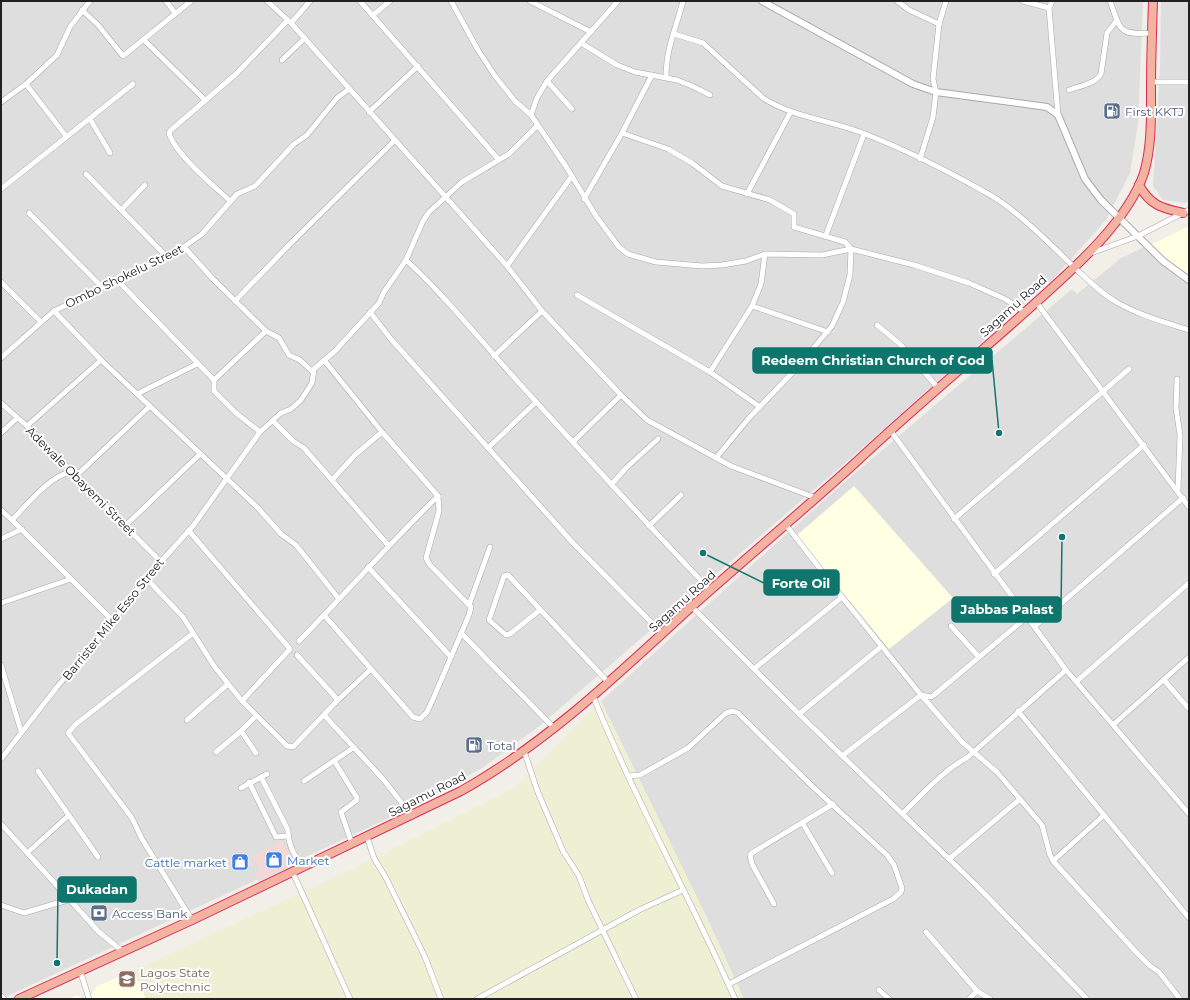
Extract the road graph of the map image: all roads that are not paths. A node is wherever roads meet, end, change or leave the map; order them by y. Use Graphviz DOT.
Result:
graph roads {
  1 [pos="90,1"];
  2 [pos="166,1"];
  3 [pos="191,1"];
  4 [pos="268,1"];
  5 [pos="310,1"];
  6 [pos="360,1"];
  7 [pos="390,1"];
  8 [pos="452,1"];
  9 [pos="530,1"];
  10 [pos="618,1"];
  11 [pos="682,1"];
  12 [pos="897,1"];
  13 [pos="946,1"];
  14 [pos="1023,1"];
  15 [pos="1052,1"];
  16 [pos="1110,1"];
  17 [pos="1153,1"];
  18 [pos="765,2"];
  19 [pos="1049,8"];
  20 [pos="82,10"];
  21 [pos="175,13"];
  22 [pos="373,14"];
  23 [pos="1117,20"];
  24 [pos="290,21"];
  25 [pos="939,24"];
  26 [pos="591,32"];
  27 [pos="1152,33"];
  28 [pos="674,34"];
  29 [pos="305,38"];
  30 [pos="144,40"];
  31 [pos="581,44"];
  32 [pos="282,60"];
  33 [pos="418,66"];
  34 [pos="652,75"];
  35 [pos="666,77"];
  36 [pos="547,81"];
  37 [pos="1151,82"];
  38 [pos="1189,82"];
  39 [pos="26,84"];
  40 [pos="133,84"];
  41 [pos="349,90"];
  42 [pos="1069,90"];
  43 [pos="936,92"];
  44 [pos="710,95"];
  45 [pos="205,100"];
  46 [pos="1,102"];
  47 [pos="572,109"];
  48 [pos="368,112"];
  49 [pos="790,113"];
  50 [pos="531,115"];
  51 [pos="1058,115"];
  52 [pos="90,119"];
  53 [pos="538,125"];
  54 [pos="622,133"];
  55 [pos="864,134"];
  56 [pos="66,136"];
  57 [pos="394,141"];
  58 [pos="110,152"];
  59 [pos="920,159"];
  60 [pos="499,160"];
  61 [pos="86,174"];
  62 [pos="572,176"];
  63 [pos="146,185"];
  64 [pos="1139,185"];
  65 [pos="1,189"];
  66 [pos="747,194"];
  67 [pos="446,197"];
  68 [pos="584,198"];
  69 [pos="230,201"];
  70 [pos="121,210"];
  71 [pos="1186,212"];
  72 [pos="29,213"];
  73 [pos="1119,216"];
  74 [pos="826,235"];
  75 [pos="1138,236"];
  76 [pos="185,248"];
  77 [pos="851,249"];
  78 [pos="764,254"];
  79 [pos="1086,255"];
  80 [pos="166,256"];
  81 [pos="406,260"];
  82 [pos="507,266"];
  83 [pos="1074,267"];
  84 [pos="117,280"];
  85 [pos="1189,280"];
  86 [pos="1,282"];
  87 [pos="102,288"];
  88 [pos="577,295"];
  89 [pos="235,301"];
  90 [pos="1036,302"];
  91 [pos="752,306"];
  92 [pos="54,311"];
  93 [pos="542,311"];
  94 [pos="370,312"];
  95 [pos="1025,312"];
  96 [pos="41,322"];
  97 [pos="877,325"];
  98 [pos="1189,330"];
  99 [pos="266,331"];
  100 [pos="828,332"];
  101 [pos="494,356"];
  102 [pos="1,358"];
  103 [pos="101,360"];
  104 [pos="324,360"];
  105 [pos="197,364"];
  106 [pos="1129,369"];
  107 [pos="710,372"];
  108 [pos="314,373"];
  109 [pos="1177,379"];
  110 [pos="214,380"];
  111 [pos="938,388"];
  112 [pos="1102,390"];
  113 [pos="137,394"];
  114 [pos="620,395"];
  115 [pos="536,402"];
  116 [pos="1,403"];
  117 [pos="150,406"];
  118 [pos="760,407"];
  119 [pos="17,418"];
  120 [pos="273,421"];
  121 [pos="27,426"];
  122 [pos="890,430"];
  123 [pos="260,432"];
  124 [pos="382,432"];
  125 [pos="1,433"];
  126 [pos="658,439"];
  127 [pos="573,442"];
  128 [pos="1144,445"];
  129 [pos="488,448"];
  130 [pos="199,455"];
  131 [pos="716,458"];
  132 [pos="61,461"];
  133 [pos="61,474"];
  134 [pos="73,474"];
  135 [pos="226,479"];
  136 [pos="332,480"];
  137 [pos="611,485"];
  138 [pos="1178,490"];
  139 [pos="681,495"];
  140 [pos="438,496"];
  141 [pos="816,498"];
  142 [pos="1183,498"];
  143 [pos="1189,507"];
  144 [pos="1,510"];
  145 [pos="954,519"];
  146 [pos="12,520"];
  147 [pos="786,525"];
  148 [pos="125,526"];
  149 [pos="649,526"];
  150 [pos="22,530"];
  151 [pos="189,531"];
  152 [pos="1,539"];
  153 [pos="388,545"];
  154 [pos="490,547"];
  155 [pos="160,561"];
  156 [pos="368,567"];
  157 [pos="994,574"];
  158 [pos="146,578"];
  159 [pos="71,579"];
  160 [pos="1189,583"];
  161 [pos="711,591"];
  162 [pos="842,597"];
  163 [pos="339,599"];
  164 [pos="1,603"];
  165 [pos="469,605"];
  166 [pos="692,607"];
  167 [pos="540,610"];
  168 [pos="324,615"];
  169 [pos="1027,617"];
  170 [pos="113,621"];
  171 [pos="951,626"];
  172 [pos="1035,626"];
  173 [pos="462,633"];
  174 [pos="192,634"];
  175 [pos="663,634"];
  176 [pos="299,640"];
  177 [pos="882,646"];
  178 [pos="297,655"];
  179 [pos="451,656"];
  180 [pos="978,656"];
  181 [pos="1189,657"];
  182 [pos="1,665"];
  183 [pos="754,669"];
  184 [pos="370,670"];
  185 [pos="1066,670"];
  186 [pos="1164,680"];
  187 [pos="1077,681"];
  188 [pos="608,682"];
  189 [pos="228,684"];
  190 [pos="921,695"];
  191 [pos="593,696"];
  192 [pos="338,700"];
  193 [pos="242,701"];
  194 [pos="1189,709"];
  195 [pos="1018,712"];
  196 [pos="799,714"];
  197 [pos="324,715"];
  198 [pos="256,716"];
  199 [pos="187,720"];
  200 [pos="1114,724"];
  201 [pos="554,728"];
  202 [pos="21,731"];
  203 [pos="241,731"];
  204 [pos="353,748"];
  205 [pos="524,751"];
  206 [pos="974,751"];
  207 [pos="216,752"];
  208 [pos="256,753"];
  209 [pos="842,756"];
  210 [pos="1,759"];
  211 [pos="335,762"];
  212 [pos="38,771"];
  213 [pos="267,774"];
  214 [pos="640,775"];
  215 [pos="628,776"];
  216 [pos="261,777"];
  217 [pos="304,781"];
  218 [pos="249,782"];
  219 [pos="633,786"];
  220 [pos="241,788"];
  221 [pos="1019,800"];
  222 [pos="834,804"];
  223 [pos="902,813"];
  224 [pos="1189,814"];
  225 [pos="68,816"];
  226 [pos="412,816"];
  227 [pos="1104,816"];
  228 [pos="1,824"];
  229 [pos="803,824"];
  230 [pos="287,836"];
  231 [pos="367,837"];
  232 [pos="352,844"];
  233 [pos="27,853"];
  234 [pos="98,857"];
  235 [pos="949,859"];
  236 [pos="1053,861"];
  237 [pos="302,868"];
  238 [pos="293,872"];
  239 [pos="832,873"];
  240 [pos="683,890"];
  241 [pos="71,899"];
  242 [pos="774,904"];
  243 [pos="1,905"];
  244 [pos="1189,918"];
  245 [pos="192,920"];
  246 [pos="603,931"];
  247 [pos="926,932"];
  248 [pos="122,951"];
  249 [pos="80,970"];
  250 [pos="729,984"];
  251 [pos="879,990"];
  252 [pos="976,991"];
  253 [pos="1,996"];
  254 [pos="4,999"];
  255 [pos="19,999"];
  256 [pos="89,999"];
  257 [pos="350,999"];
  258 [pos="441,999"];
  259 [pos="477,999"];
  260 [pos="636,999"];
  261 [pos="736,999"];
  262 [pos="889,999"];
  263 [pos="969,999"];
  264 [pos="990,999"];
  265 [pos="1087,999"];
  266 [pos="1180,999"];
  1 -- 20 [label="street"];
  2 -- 21 [label="street"];
  3 -- 21 [label="street"];
  4 -- 24 [label="street"];
  5 -- 24 [label="street"];
  6 -- 22 [label="street"];
  7 -- 22 [label="street"];
  8 -- 50 [label="street"];
  9 -- 26 [label="street"];
  10 -- 26 [label="street"];
  11 -- 28 [label="street"];
  12 -- 25 [label="street"];
  13 -- 25 [label="street"];
  14 -- 19 [label="street"];
  15 -- 19 [label="street"];
  16 -- 23 [label="street"];
  17 -- 27 [label="highway, Sagamu Road"];
  18 -- 43 [label="street"];
  19 -- 51 [label="street"];
  20 -- 30 [label="street"];
  20 -- 39 [label="street"];
  21 -- 30 [label="street"];
  22 -- 33 [label="street"];
  23 -- 27 [label="street"];
  23 -- 42 [label="street"];
  24 -- 29 [label="street"];
  24 -- 45 [label="street"];
  25 -- 43 [label="street"];
  26 -- 31 [label="street"];
  27 -- 37 [label="highway, Sagamu Road"];
  28 -- 35 [label="street"];
  28 -- 49 [label="street"];
  29 -- 32 [label="street"];
  29 -- 41 [label="street"];
  30 -- 45 [label="street"];
  31 -- 34 [label="street"];
  31 -- 36 [label="street"];
  33 -- 48 [label="street"];
  33 -- 60 [label="street"];
  34 -- 35 [label="street"];
  34 -- 54 [label="street"];
  35 -- 44 [label="street"];
  36 -- 47 [label="street"];
  36 -- 50 [label="street"];
  37 -- 38 [label="street"];
  37 -- 64 [label="highway, Sagamu Road"];
  39 -- 46 [label="street"];
  39 -- 56 [label="street"];
  40 -- 52 [label="street"];
  41 -- 48 [label="street"];
  41 -- 69 [label="street, Ombo Shokelu Street"];
  43 -- 51 [label="street"];
  43 -- 59 [label="street"];
  45 -- 69 [label="street"];
  48 -- 57 [label="street"];
  49 -- 55 [label="street"];
  49 -- 66 [label="street"];
  50 -- 53 [label="street"];
  51 -- 73 [label="street"];
  52 -- 56 [label="street"];
  52 -- 58 [label="street"];
  53 -- 60 [label="street, Barrister Mike Esso Street"];
  53 -- 62 [label="street"];
  54 -- 66 [label="street"];
  54 -- 68 [label="street"];
  55 -- 59 [label="street"];
  55 -- 74 [label="street"];
  56 -- 65 [label="street"];
  57 -- 67 [label="street"];
  57 -- 89 [label="street"];
  59 -- 83 [label="street"];
  60 -- 67 [label="street, Barrister Mike Esso Street"];
  61 -- 70 [label="street"];
  62 -- 68 [label="street"];
  62 -- 82 [label="street"];
  63 -- 70 [label="street"];
  64 -- 71 [label="highway"];
  64 -- 73 [label="highway, Sagamu Road"];
  66 -- 74 [label="street"];
  67 -- 81 [label="street, Barrister Mike Esso Street"];
  67 -- 82 [label="street"];
  68 -- 78 [label="street"];
  69 -- 76 [label="street, Ombo Shokelu Street"];
  70 -- 80 [label="street"];
  71 -- 75 [label="street"];
  72 -- 87 [label="street"];
  73 -- 75 [label="street"];
  73 -- 79 [label="highway, Sagamu Road"];
  74 -- 77 [label="street"];
  75 -- 79 [label="street"];
  75 -- 85 [label="street"];
  76 -- 80 [label="street, Ombo Shokelu Street"];
  76 -- 89 [label="street"];
  77 -- 78 [label="street"];
  77 -- 95 [label="street"];
  77 -- 100 [label="street"];
  78 -- 91 [label="street"];
  79 -- 83 [label="highway, Sagamu Road"];
  80 -- 84 [label="street, Ombo Shokelu Street"];
  81 -- 94 [label="street, Barrister Mike Esso Street"];
  81 -- 101 [label="street"];
  82 -- 93 [label="street"];
  83 -- 90 [label="highway, Sagamu Road"];
  83 -- 98 [label="street"];
  84 -- 87 [label="street, Ombo Shokelu Street"];
  84 -- 105 [label="street"];
  86 -- 96 [label="street"];
  87 -- 92 [label="street, Ombo Shokelu Street"];
  88 -- 107 [label="street"];
  89 -- 99 [label="street"];
  90 -- 95 [label="highway, Sagamu Road"];
  90 -- 112 [label="street"];
  91 -- 100 [label="street"];
  91 -- 107 [label="street"];
  92 -- 96 [label="street, Ombo Shokelu Street"];
  92 -- 103 [label="street"];
  93 -- 101 [label="street"];
  93 -- 114 [label="street"];
  94 -- 104 [label="street, Barrister Mike Esso Street"];
  94 -- 129 [label="street"];
  95 -- 111 [label="highway, Sagamu Road"];
  96 -- 102 [label="street, Ombo Shokelu Street"];
  97 -- 111 [label="street"];
  99 -- 108 [label="street"];
  99 -- 110 [label="street"];
  100 -- 118 [label="street"];
  101 -- 115 [label="street"];
  103 -- 113 [label="street"];
  103 -- 121 [label="street"];
  104 -- 108 [label="street, Barrister Mike Esso Street"];
  104 -- 124 [label="street"];
  105 -- 110 [label="street"];
  105 -- 113 [label="street"];
  106 -- 112 [label="street"];
  107 -- 118 [label="street"];
  108 -- 120 [label="street, Barrister Mike Esso Street"];
  109 -- 138 [label="street"];
  110 -- 123 [label="street"];
  111 -- 122 [label="highway, Sagamu Road"];
  112 -- 128 [label="street"];
  112 -- 145 [label="street"];
  113 -- 117 [label="street"];
  114 -- 127 [label="street"];
  114 -- 131 [label="street"];
  115 -- 127 [label="street"];
  115 -- 129 [label="street"];
  116 -- 119 [label="street, Adewale Obayemi Street"];
  117 -- 130 [label="street"];
  117 -- 134 [label="street"];
  118 -- 131 [label="street"];
  119 -- 121 [label="street, Adewale Obayemi Street"];
  119 -- 125 [label="street"];
  120 -- 123 [label="street, Barrister Mike Esso Street"];
  120 -- 136 [label="street"];
  121 -- 132 [label="street, Adewale Obayemi Street"];
  122 -- 141 [label="highway, Sagamu Road"];
  122 -- 145 [label="street"];
  123 -- 135 [label="street, Barrister Mike Esso Street"];
  124 -- 136 [label="street"];
  124 -- 140 [label="street"];
  126 -- 137 [label="street"];
  127 -- 137 [label="street"];
  128 -- 138 [label="street"];
  128 -- 157 [label="street"];
  129 -- 175 [label="street"];
  130 -- 135 [label="street"];
  130 -- 148 [label="street"];
  131 -- 141 [label="street"];
  132 -- 133 [label="street"];
  132 -- 134 [label="street, Adewale Obayemi Street"];
  133 -- 134 [label="street"];
  133 -- 146 [label="street"];
  134 -- 148 [label="street, Adewale Obayemi Street"];
  135 -- 151 [label="street, Barrister Mike Esso Street"];
  135 -- 163 [label="street"];
  136 -- 153 [label="street"];
  137 -- 149 [label="street"];
  138 -- 142 [label="street"];
  139 -- 149 [label="street"];
  140 -- 153 [label="street"];
  140 -- 165 [label="street"];
  141 -- 147 [label="highway, Sagamu Road"];
  142 -- 143 [label="street"];
  142 -- 172 [label="street"];
  144 -- 146 [label="street"];
  145 -- 157 [label="street"];
  146 -- 150 [label="street"];
  147 -- 161 [label="highway, Sagamu Road"];
  147 -- 162 [label="street"];
  148 -- 155 [label="street, Adewale Obayemi Street"];
  149 -- 161 [label="street"];
  150 -- 152 [label="street"];
  150 -- 159 [label="street"];
  151 -- 155 [label="street, Barrister Mike Esso Street"];
  151 -- 193 [label="street"];
  153 -- 156 [label="street"];
  154 -- 165 [label="street"];
  155 -- 158 [label="street, Barrister Mike Esso Street"];
  156 -- 163 [label="street"];
  156 -- 179 [label="street"];
  157 -- 169 [label="street"];
  158 -- 170 [label="street, Barrister Mike Esso Street"];
  158 -- 174 [label="street"];
  159 -- 164 [label="street"];
  159 -- 170 [label="street"];
  160 -- 187 [label="street"];
  161 -- 166 [label="highway, Sagamu Road"];
  162 -- 177 [label="street"];
  162 -- 183 [label="street"];
  163 -- 168 [label="street"];
  165 -- 173 [label="street"];
  166 -- 175 [label="highway, Sagamu Road"];
  166 -- 183 [label="street"];
  167 -- 167 [label="street"];
  167 -- 188 [label="street"];
  168 -- 176 [label="street"];
  168 -- 184 [label="street"];
  169 -- 172 [label="street"];
  169 -- 180 [label="street"];
  170 -- 202 [label="street, Barrister Mike Esso Street"];
  171 -- 180 [label="street"];
  172 -- 185 [label="street"];
  173 -- 179 [label="street"];
  173 -- 201 [label="street"];
  174 -- 189 [label="street"];
  174 -- 245 [label="street"];
  175 -- 188 [label="highway, Sagamu Road"];
  177 -- 190 [label="street"];
  177 -- 196 [label="street"];
  178 -- 192 [label="street"];
  179 -- 184 [label="street"];
  180 -- 190 [label="street"];
  181 -- 186 [label="street"];
  182 -- 202 [label="street"];
  183 -- 196 [label="street"];
  184 -- 192 [label="street"];
  185 -- 187 [label="street"];
  185 -- 195 [label="street"];
  186 -- 194 [label="street"];
  186 -- 200 [label="street"];
  187 -- 200 [label="street"];
  188 -- 191 [label="highway, Sagamu Road"];
  189 -- 193 [label="street"];
  189 -- 199 [label="street"];
  190 -- 206 [label="street"];
  190 -- 209 [label="street"];
  191 -- 201 [label="highway, Sagamu Road"];
  191 -- 215 [label="street"];
  192 -- 197 [label="street"];
  193 -- 198 [label="street"];
  195 -- 206 [label="street"];
  195 -- 227 [label="street"];
  196 -- 209 [label="street"];
  197 -- 198 [label="street"];
  197 -- 204 [label="street"];
  198 -- 203 [label="street"];
  200 -- 224 [label="street"];
  201 -- 205 [label="highway, Sagamu Road"];
  202 -- 210 [label="street, Barrister Mike Esso Street"];
  203 -- 207 [label="street"];
  203 -- 208 [label="street"];
  204 -- 211 [label="street"];
  204 -- 226 [label="street"];
  205 -- 226 [label="highway, Sagamu Road"];
  205 -- 246 [label="street"];
  206 -- 221 [label="street"];
  206 -- 223 [label="street"];
  209 -- 223 [label="street"];
  211 -- 217 [label="street"];
  211 -- 232 [label="street"];
  212 -- 225 [label="street"];
  213 -- 216 [label="street"];
  214 -- 215 [label="street"];
  214 -- 219 [label="street"];
  214 -- 222 [label="street"];
  215 -- 219 [label="street"];
  216 -- 218 [label="street"];
  216 -- 230 [label="street"];
  218 -- 220 [label="street"];
  218 -- 230 [label="street"];
  219 -- 240 [label="street"];
  221 -- 235 [label="street"];
  221 -- 236 [label="street"];
  222 -- 229 [label="street"];
  222 -- 250 [label="street"];
  223 -- 235 [label="street"];
  225 -- 233 [label="street"];
  225 -- 234 [label="street"];
  226 -- 231 [label="highway, Sagamu Road"];
  227 -- 236 [label="street"];
  227 -- 244 [label="street"];
  228 -- 233 [label="street"];
  229 -- 239 [label="street"];
  229 -- 242 [label="street"];
  230 -- 237 [label="street"];
  231 -- 232 [label="highway, Sagamu Road"];
  231 -- 258 [label="street"];
  232 -- 237 [label="highway, Sagamu Road"];
  233 -- 241 [label="street"];
  235 -- 265 [label="street"];
  236 -- 266 [label="street"];
  237 -- 238 [label="highway, Sagamu Road"];
  238 -- 245 [label="highway, Sagamu Road"];
  238 -- 257 [label="street"];
  240 -- 246 [label="street"];
  240 -- 250 [label="street"];
  241 -- 243 [label="street"];
  241 -- 248 [label="street"];
  245 -- 248 [label="highway, Sagamu Road"];
  246 -- 259 [label="street"];
  246 -- 260 [label="street"];
  247 -- 252 [label="street"];
  248 -- 249 [label="highway, Sagamu Road"];
  249 -- 255 [label="highway, Sagamu Road"];
  249 -- 256 [label="street"];
  250 -- 261 [label="street"];
  251 -- 262 [label="street"];
  252 -- 263 [label="street"];
  252 -- 264 [label="street"];
  253 -- 254 [label="street"];
}
